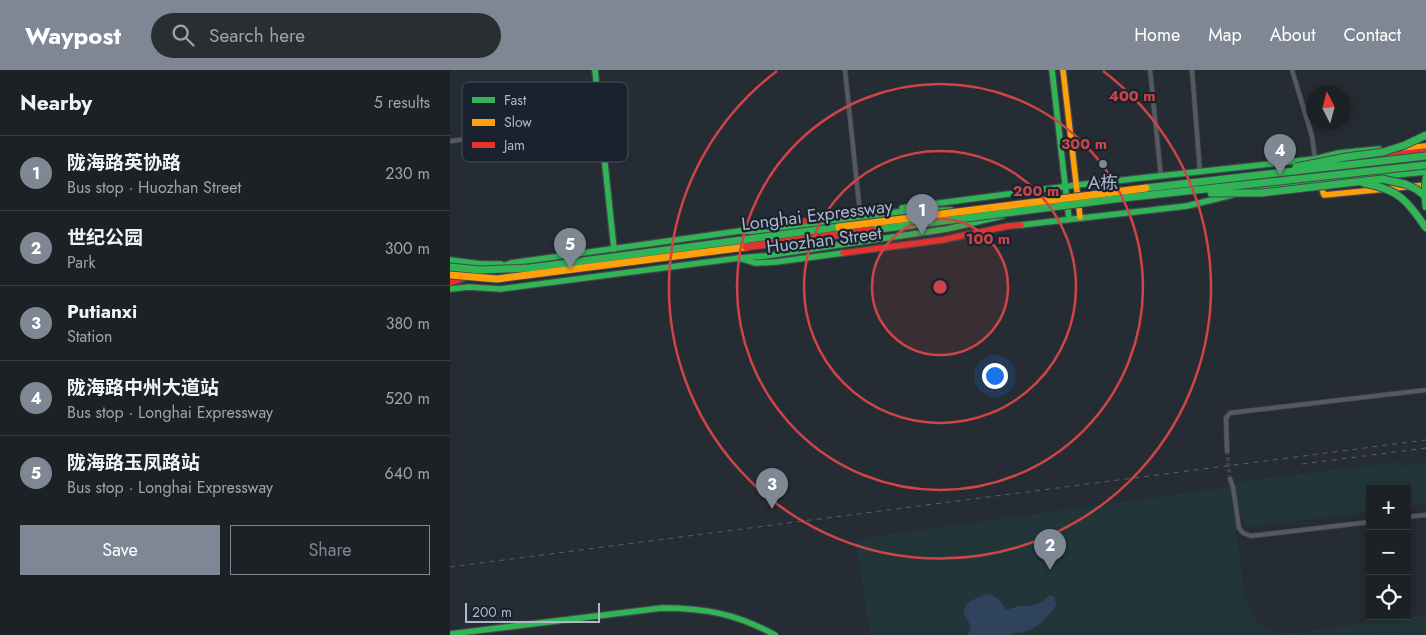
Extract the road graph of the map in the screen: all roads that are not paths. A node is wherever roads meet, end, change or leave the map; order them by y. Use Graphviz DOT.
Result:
graph roads {
  1 [pos="845,70"];
  2 [pos="1052,70"];
  3 [pos="1063,70"];
  4 [pos="1150,70"];
  5 [pos="1192,70"];
  6 [pos="1292,70"];
  7 [pos="1426,135"];
  8 [pos="1426,146"];
  9 [pos="1426,152"];
  10 [pos="1426,156"];
  11 [pos="1315,159"];
  12 [pos="605,162"];
  13 [pos="1426,165"];
  14 [pos="1200,172"];
  15 [pos="1426,172"];
  16 [pos="1264,174"];
  17 [pos="1161,176"];
  18 [pos="1426,178"];
  19 [pos="1320,182"];
  20 [pos="1352,182"];
  21 [pos="1077,185"];
  22 [pos="1426,185"];
  23 [pos="1065,187"];
  24 [pos="1180,192"];
  25 [pos="1426,197"];
  26 [pos="1426,207"];
  27 [pos="983,208"];
  28 [pos="1024,211"];
  29 [pos="860,214"];
  30 [pos="1080,217"];
  31 [pos="1069,219"];
  32 [pos="1426,228"];
  33 [pos="743,231"];
  34 [pos="614,248"];
  35 [pos="739,258"];
  36 [pos="450,260"];
  37 [pos="511,263"];
  38 [pos="450,267"];
  39 [pos="617,274"];
  40 [pos="450,275"];
  41 [pos="450,286"];
  42 [pos="1426,390"];
  43 [pos="1226,451"];
  44 [pos="1230,478"];
  45 [pos="1426,515"];
  46 [pos="1411,517"];
  47 [pos="1366,522"];
  48 [pos="450,634"];
  49 [pos="775,635"];
  1 -- 29 [label="street"];
  2 -- 23 [label="main road"];
  3 -- 21 [label="main road"];
  4 -- 17 [label="street"];
  5 -- 14 [label="street"];
  6 -- 11 [label="street"];
  7 -- 16 [label="main road, bridge"];
  8 -- 11 [label="main road"];
  9 -- 11 [label="main road"];
  10 -- 16 [label="main road, Longhai Expressway, bridge"];
  11 -- 14 [label="main road, Huozhan Street"];
  12 -- 34 [label="main road"];
  13 -- 24 [label="main road, Longhai Expressway, bridge"];
  14 -- 17 [label="main road, Huozhan Street"];
  15 -- 19 [label="main road, Huozhan Street"];
  16 -- 27 [label="main road, Longhai Expressway, bridge"];
  17 -- 21 [label="main road, Huozhan Street"];
  18 -- 26 [label="main road, bridge"];
  19 -- 22 [label="main road"];
  19 -- 30 [label="main road, Huozhan Street"];
  20 -- 24 [label="main road, bridge"];
  20 -- 25 [label="main road, bridge"];
  20 -- 32 [label="main road, bridge"];
  21 -- 23 [label="main road, Huozhan Street"];
  21 -- 30 [label="main road"];
  23 -- 29 [label="main road, Huozhan Street"];
  23 -- 31 [label="main road"];
  24 -- 28 [label="main road, Longhai Expressway, bridge"];
  27 -- 33 [label="main road, bridge"];
  27 -- 38 [label="main road, Longhai Expressway, bridge"];
  28 -- 35 [label="main road, bridge"];
  28 -- 40 [label="main road, Longhai Expressway, bridge"];
  29 -- 33 [label="main road, Huozhan Street"];
  30 -- 31 [label="main road, Huozhan Street"];
  31 -- 35 [label="main road, Huozhan Street"];
  33 -- 34 [label="main road, Huozhan Street"];
  34 -- 37 [label="main road, Huozhan Street"];
  34 -- 39 [label="main road"];
  35 -- 39 [label="main road, Huozhan Street"];
  36 -- 37 [label="main road"];
  37 -- 41 [label="main road, Huozhan Street"];
  39 -- 41 [label="main road, Huozhan Street"];
  42 -- 43 [label="street"];
  44 -- 47 [label="street"];
  45 -- 46 [label="street"];
  48 -- 49 [label="main road"];
}
